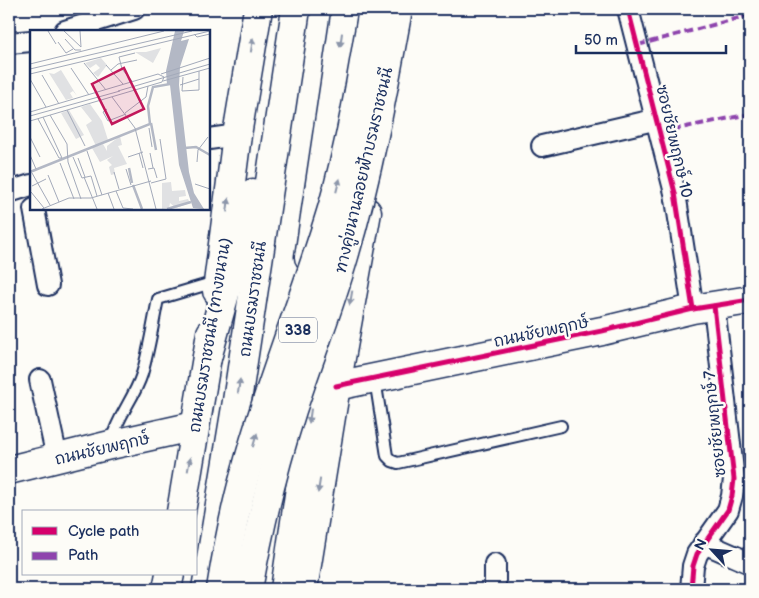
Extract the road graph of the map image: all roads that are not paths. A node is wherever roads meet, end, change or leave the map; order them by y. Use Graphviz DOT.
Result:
graph roads {
  1 [pos="134,9"];
  2 [pos="258,9"];
  3 [pos="296,9"];
  4 [pos="346,9"];
  5 [pos="373,9"];
  6 [pos="398,9"];
  7 [pos="403,9"];
  8 [pos="628,9"];
  9 [pos="68,30"];
  10 [pos="30,40"];
  11 [pos="9,43"];
  12 [pos="336,71"];
  13 [pos="284,84"];
  14 [pos="658,119"];
  15 [pos="238,135"];
  16 [pos="210,139"];
  17 [pos="542,146"];
  18 [pos="30,189"];
  19 [pos="9,192"];
  20 [pos="369,198"];
  21 [pos="34,210"];
  22 [pos="218,281"];
  23 [pos="48,284"];
  24 [pos="750,300"];
  25 [pos="704,308"];
  26 [pos="325,316"];
  27 [pos="207,358"];
  28 [pos="375,378"];
  29 [pos="40,380"];
  30 [pos="336,386"];
  31 [pos="195,426"];
  32 [pos="561,426"];
  33 [pos="110,445"];
  34 [pos="57,458"];
  35 [pos="9,470"];
  36 [pos="243,479"];
  37 [pos="180,510"];
  38 [pos="704,543"];
  39 [pos="750,562"];
  40 [pos="495,564"];
  41 [pos="170,576"];
  42 [pos="167,589"];
  43 [pos="206,589"];
  44 [pos="221,589"];
  45 [pos="248,589"];
  46 [pos="259,589"];
  47 [pos="285,589"];
  48 [pos="303,589"];
  49 [pos="495,589"];
  50 [pos="691,589"];
  1 -- 9 [label="street"];
  15 -- 2 [label="main road, ถนนบรมราชชนนี (ทางขนาน), one-way"];
  3 -- 13 [label="main road, ถนนบรมราชชนนี"];
  4 -- 12 [label="main road, 338, one-way"];
  36 -- 5 [label="main road, ทางคู่ขนานลอยฟ้าบรมราชชนนี, one-way, bridge"];
  6 -- 26 [label="main road, ทางคู่ขนานลอยฟ้าบรมราชชนนี, bridge"];
  7 -- 20 [label="main road"];
  8 -- 14 [label="street, ซอยชัยพฤกษ์ 10"];
  10 -- 11 [label="street"];
  12 -- 20 [label="main road"];
  12 -- 46 [label="main road, 338"];
  13 -- 27 [label="main road"];
  43 -- 13 [label="main road, ถนนบรมราชชนนี, one-way"];
  14 -- 17 [label="street"];
  14 -- 25 [label="street, ซอยชัยพฤกษ์ 10"];
  15 -- 16 [label="street"];
  22 -- 15 [label="main road, ถนนบรมราชชนนี (ทางขนาน), one-way"];
  18 -- 19 [label="street"];
  20 -- 30 [label="main road, one-way"];
  21 -- 23 [label="street"];
  22 -- 27 [label="main road, ถนนบรมราชชนนี (ทางขนาน)"];
  22 -- 33 [label="lane"];
  24 -- 25 [label="main road, ถนนชัยพฤกษ์"];
  25 -- 28 [label="main road, ถนนชัยพฤกษ์"];
  25 -- 38 [label="street, ซอยชัยพฤกษ์ 7"];
  26 -- 45 [label="main road, ทางคู่ขนานลอยฟ้าบรมราชชนนี, bridge"];
  26 -- 47 [label="main road, one-way, bridge"];
  27 -- 31 [label="main road, ถนนบรมราชชนนี (ทางขนาน)"];
  28 -- 30 [label="main road, ถนนชัยพฤกษ์"];
  28 -- 32 [label="lane"];
  29 -- 34 [label="street"];
  30 -- 48 [label="main road, one-way"];
  31 -- 33 [label="main road, ถนนชัยพฤกษ์"];
  37 -- 31 [label="main road, ถนนบรมราชชนนี (ทางขนาน), one-way"];
  33 -- 34 [label="main road, ถนนชัยพฤกษ์"];
  34 -- 35 [label="main road, ถนนชัยพฤกษ์"];
  36 -- 43 [label="main road, bridge"];
  36 -- 44 [label="main road, ทางคู่ขนานลอยฟ้าบรมราชชนนี, bridge"];
  38 -- 39 [label="street"];
  38 -- 50 [label="street, ซอยชัยพฤกษ์ 7"];
  40 -- 49 [label="street"];
  41 -- 42 [label="main road"];
}
